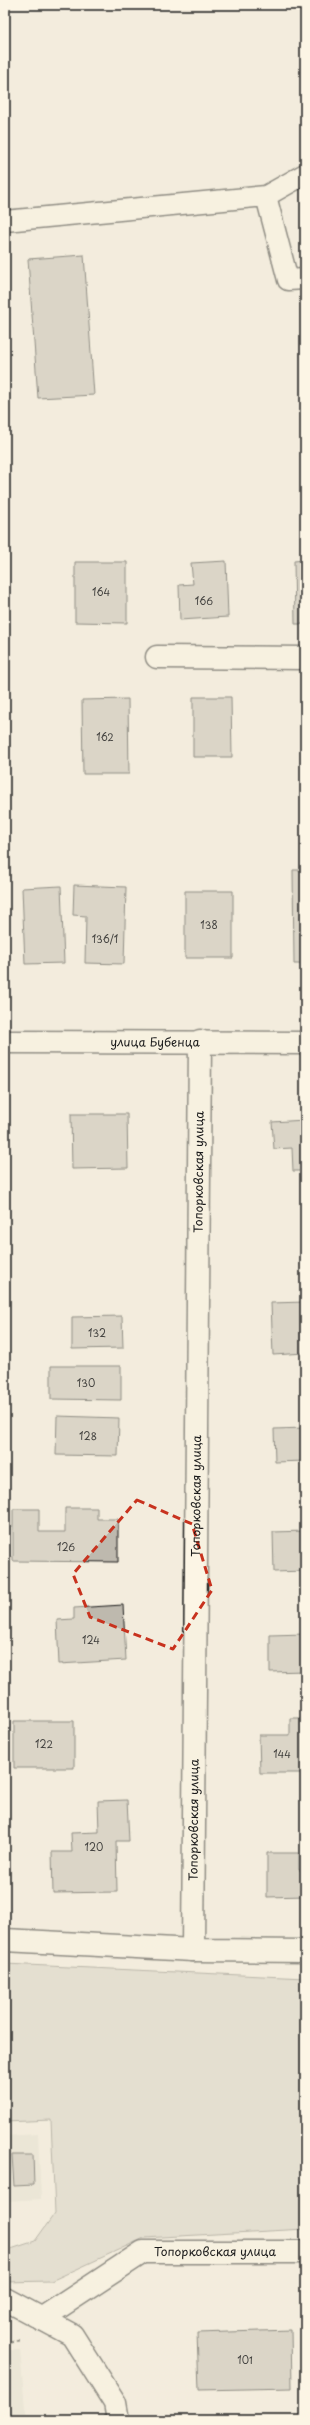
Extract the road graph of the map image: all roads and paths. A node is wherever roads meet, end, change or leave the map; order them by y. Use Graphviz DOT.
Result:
graph roads {
  1 [pos="305,174"];
  2 [pos="266,196"];
  3 [pos="5,221"];
  4 [pos="305,279"];
  5 [pos="157,657"];
  6 [pos="305,658"];
  7 [pos="200,1041"];
  8 [pos="5,1042"];
  9 [pos="305,1043"];
  10 [pos="5,1940"];
  11 [pos="193,1950"];
  12 [pos="305,1951"];
  13 [pos="305,2252"];
  14 [pos="5,2299"];
  15 [pos="41,2319"];
  16 [pos="118,2420"];
  1 -- 2 [label="lane"];
  2 -- 3 [label="lane"];
  2 -- 4 [label="lane"];
  5 -- 6 [label="street"];
  7 -- 8 [label="street, улица Бубенца"];
  7 -- 9 [label="street, улица Бубенца"];
  7 -- 11 [label="street, Топорковская улица"];
  10 -- 11 [label="street"];
  11 -- 12 [label="street"];
  13 -- 15 [label="street, Топорковская улица"];
  14 -- 15 [label="street"];
  15 -- 16 [label="street"];
}
